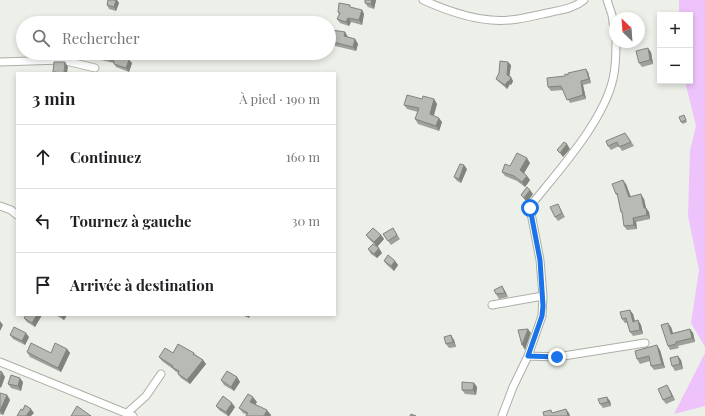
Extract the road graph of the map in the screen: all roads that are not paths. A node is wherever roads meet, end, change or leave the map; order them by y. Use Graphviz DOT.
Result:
graph roads {
  1 [pos="423,0"];
  2 [pos="584,0"];
  3 [pos="607,0"];
  4 [pos="611,12"];
  5 [pos="616,48"];
  6 [pos="0,62"];
  7 [pos="96,68"];
  8 [pos="0,206"];
  9 [pos="16,214"];
  10 [pos="543,296"];
  11 [pos="492,305"];
  12 [pos="645,343"];
  13 [pos="528,356"];
  14 [pos="0,362"];
  15 [pos="161,374"];
  16 [pos="130,414"];
  17 [pos="502,416"];
  1 -- 2 [label="street"];
  3 -- 4 [label="street"];
  5 -- 10 [label="street"];
  6 -- 7 [label="street"];
  8 -- 9 [label="street"];
  10 -- 11 [label="street"];
  10 -- 13 [label="street"];
  12 -- 13 [label="street"];
  13 -- 17 [label="street"];
  14 -- 16 [label="street"];
  15 -- 16 [label="street"];
}
